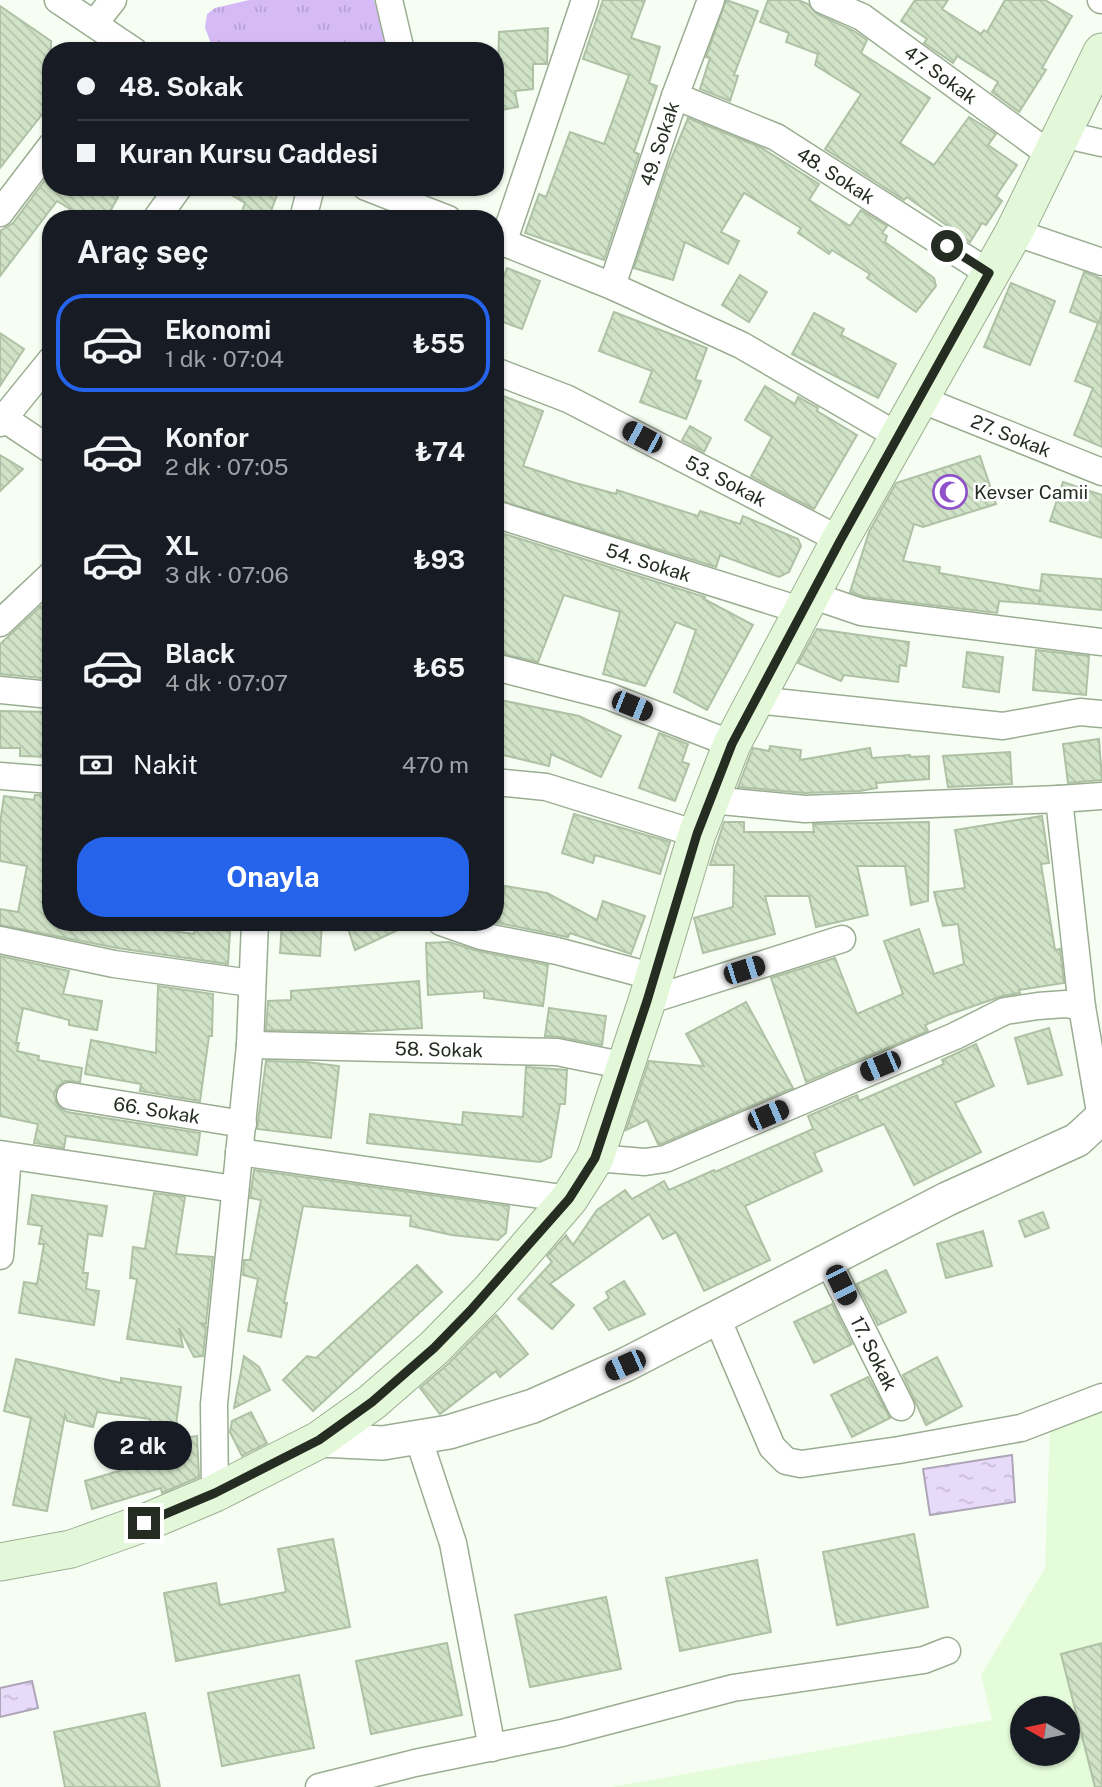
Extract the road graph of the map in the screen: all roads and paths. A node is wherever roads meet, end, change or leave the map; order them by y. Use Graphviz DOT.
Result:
graph roads {
  1 [pos="58,0"];
  2 [pos="113,0"];
  3 [pos="389,0"];
  4 [pos="585,0"];
  5 [pos="711,0"];
  6 [pos="823,0"];
  7 [pos="94,24"];
  8 [pos="119,42"];
  9 [pos="399,42"];
  10 [pos="1102,52"];
  11 [pos="675,96"];
  12 [pos="1102,142"];
  13 [pos="1057,145"];
  14 [pos="42,158"];
  15 [pos="399,196"];
  16 [pos="435,206"];
  17 [pos="0,213"];
  18 [pos="504,227"];
  19 [pos="1014,232"];
  20 [pos="504,243"];
  21 [pos="1102,262"];
  22 [pos="989,273"];
  23 [pos="612,286"];
  24 [pos="42,371"];
  25 [pos="504,374"];
  26 [pos="920,400"];
  27 [pos="1,419"];
  28 [pos="898,436"];
  29 [pos="42,444"];
  30 [pos="1102,472"];
  31 [pos="504,517"];
  32 [pos="840,541"];
  33 [pos="42,583"];
  34 [pos="807,603"];
  35 [pos="0,623"];
  36 [pos="1102,642"];
  37 [pos="504,669"];
  38 [pos="0,690"];
  39 [pos="42,694"];
  40 [pos="756,700"];
  41 [pos="1102,714"];
  42 [pos="732,744"];
  43 [pos="0,776"];
  44 [pos="42,779"];
  45 [pos="504,783"];
  46 [pos="1102,796"];
  47 [pos="1059,799"];
  48 [pos="711,800"];
  49 [pos="697,834"];
  50 [pos="254,931"];
  51 [pos="467,931"];
  52 [pos="842,939"];
  53 [pos="0,940"];
  54 [pos="251,983"];
  55 [pos="651,989"];
  56 [pos="1082,1007"];
  57 [pos="250,1045"];
  58 [pos="626,1066"];
  59 [pos="70,1096"];
  60 [pos="1101,1120"];
  61 [pos="243,1124"];
  62 [pos="239,1152"];
  63 [pos="4,1155"];
  64 [pos="595,1158"];
  65 [pos="235,1189"];
  66 [pos="569,1199"];
  67 [pos="0,1256"];
  68 [pos="828,1261"];
  69 [pos="717,1318"];
  70 [pos="1102,1397"];
  71 [pos="901,1407"];
  72 [pos="418,1437"];
  73 [pos="319,1440"];
  74 [pos="215,1493"];
  75 [pos="0,1562"];
  76 [pos="947,1651"];
  77 [pos="492,1748"];
  78 [pos="319,1787"];
  1 -- 7 [label="street"];
  2 -- 7 [label="street"];
  3 -- 9 [label="street"];
  4 -- 18 [label="street"];
  5 -- 11 [label="street, 49. Sokak"];
  6 -- 13 [label="street, 47. Sokak"];
  7 -- 8 [label="street"];
  10 -- 13 [label="main road"];
  11 -- 22 [label="street, 48. Sokak"];
  11 -- 23 [label="street, 49. Sokak"];
  12 -- 13 [label="street"];
  13 -- 19 [label="main road"];
  14 -- 17 [label="street"];
  15 -- 16 [label="street"];
  19 -- 21 [label="street"];
  19 -- 22 [label="main road"];
  20 -- 23 [label="street"];
  22 -- 26 [label="main road"];
  23 -- 28 [label="street"];
  24 -- 27 [label="street"];
  25 -- 32 [label="street, 53. Sokak"];
  26 -- 28 [label="main road"];
  26 -- 30 [label="street, 27. Sokak"];
  27 -- 29 [label="street"];
  28 -- 32 [label="main road"];
  31 -- 34 [label="street, 54. Sokak"];
  32 -- 34 [label="main road"];
  33 -- 35 [label="street"];
  34 -- 36 [label="street, 54. Sokak"];
  34 -- 40 [label="main road"];
  37 -- 42 [label="street"];
  38 -- 39 [label="street"];
  40 -- 41 [label="street"];
  40 -- 42 [label="main road"];
  42 -- 48 [label="main road"];
  43 -- 44 [label="street"];
  45 -- 49 [label="street"];
  46 -- 47 [label="street"];
  47 -- 48 [label="street"];
  47 -- 56 [label="street"];
  48 -- 49 [label="main road"];
  49 -- 55 [label="main road"];
  50 -- 54 [label="street"];
  51 -- 55 [label="street"];
  52 -- 55 [label="street"];
  53 -- 54 [label="street"];
  54 -- 57 [label="street"];
  55 -- 58 [label="main road"];
  56 -- 60 [label="street"];
  56 -- 64 [label="street"];
  57 -- 58 [label="street, 58. Sokak"];
  57 -- 61 [label="street"];
  58 -- 64 [label="main road"];
  59 -- 61 [label="street, 66. Sokak"];
  60 -- 68 [label="street"];
  61 -- 62 [label="street"];
  62 -- 65 [label="street"];
  62 -- 66 [label="street"];
  63 -- 65 [label="street"];
  63 -- 67 [label="street"];
  64 -- 66 [label="main road"];
  65 -- 74 [label="street"];
  66 -- 73 [label="main road"];
  68 -- 69 [label="street"];
  68 -- 71 [label="street, 17. Sokak"];
  69 -- 70 [label="street"];
  69 -- 72 [label="street"];
  72 -- 73 [label="street"];
  72 -- 77 [label="street"];
  73 -- 74 [label="main road"];
  74 -- 75 [label="main road"];
  76 -- 77 [label="street"];
  77 -- 78 [label="street"];
}
